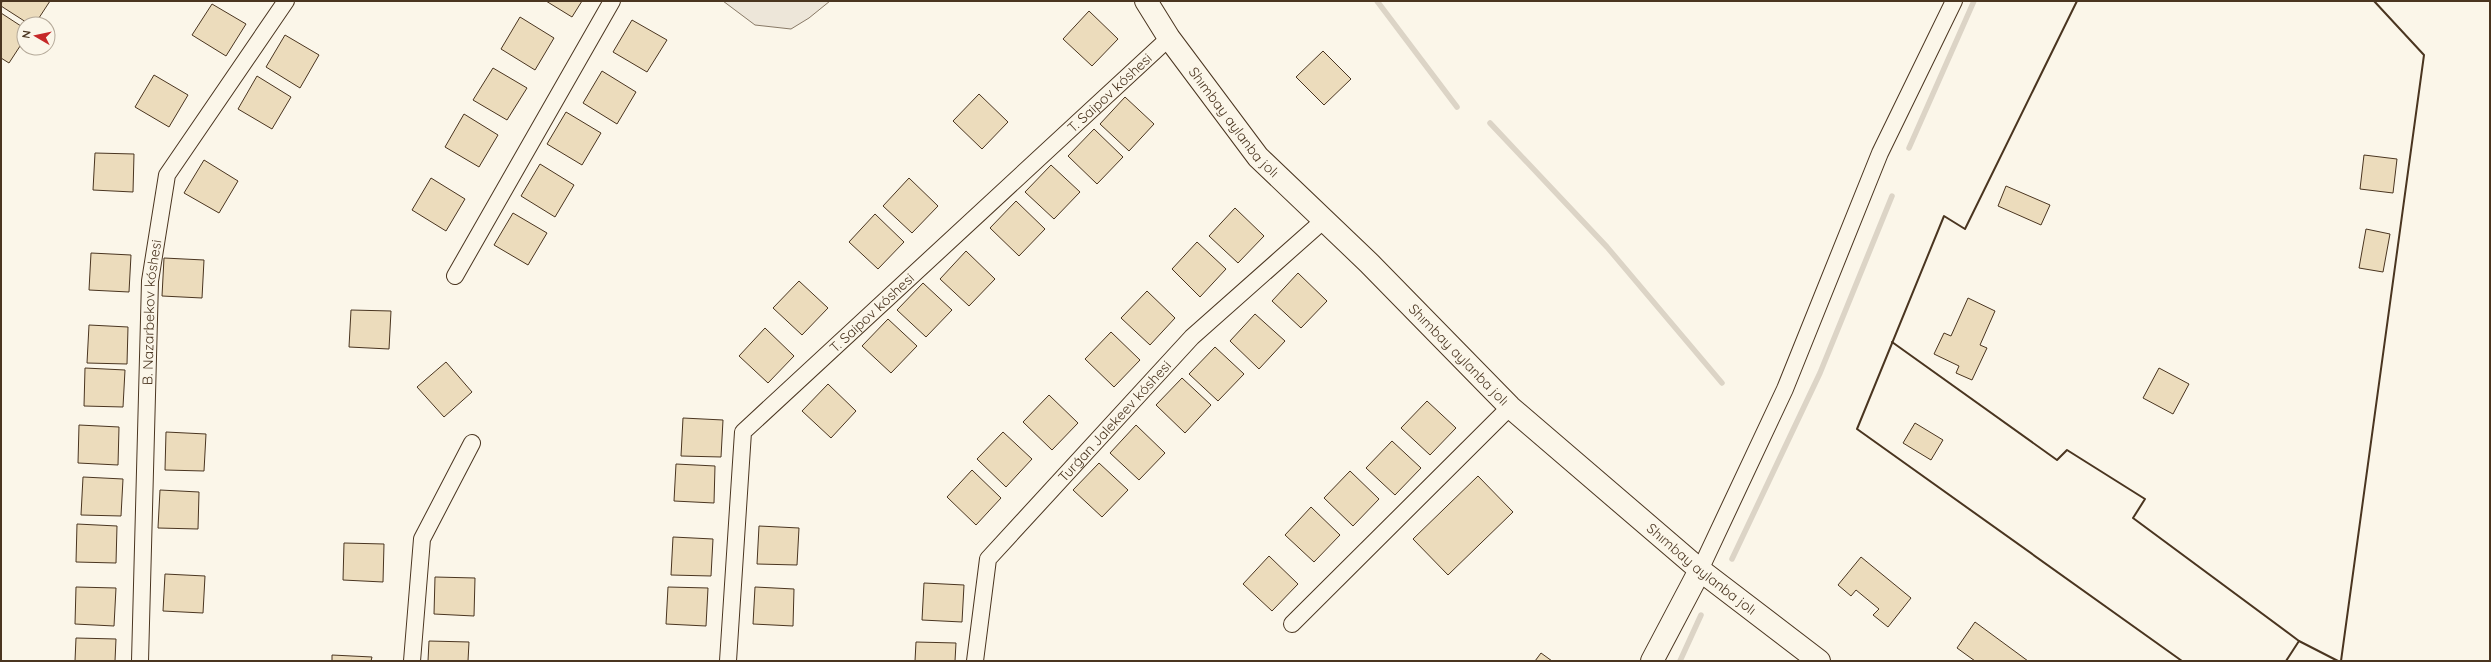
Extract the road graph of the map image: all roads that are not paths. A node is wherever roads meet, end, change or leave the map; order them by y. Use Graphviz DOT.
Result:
graph roads {
  1 [pos="286,1"];
  2 [pos="612,1"];
  3 [pos="1146,1"];
  4 [pos="1954,1"];
  5 [pos="1169,38"];
  6 [pos="1324,220"];
  7 [pos="455,276"];
  8 [pos="1510,407"];
  9 [pos="472,443"];
  10 [pos="1700,570"];
  11 [pos="1292,624"];
  12 [pos="140,661"];
  13 [pos="412,661"];
  14 [pos="728,661"];
  15 [pos="975,661"];
  16 [pos="1652,661"];
  17 [pos="1819,661"];
  1 -- 12 [label="street, B. Nazarbekov kóshesi"];
  2 -- 7 [label="street"];
  3 -- 5 [label="main road, Shımbay aylanba jolı"];
  4 -- 10 [label="street"];
  5 -- 6 [label="main road, Shımbay aylanba jolı"];
  5 -- 14 [label="street, T. Saipov kóshesi"];
  6 -- 8 [label="main road, Shımbay aylanba jolı"];
  6 -- 15 [label="street, Turǵan Jalekeev kóshesi"];
  8 -- 10 [label="main road, Shımbay aylanba jolı"];
  8 -- 11 [label="street"];
  9 -- 13 [label="street"];
  10 -- 16 [label="main road"];
  10 -- 17 [label="main road, Shımbay aylanba jolı"];
}
